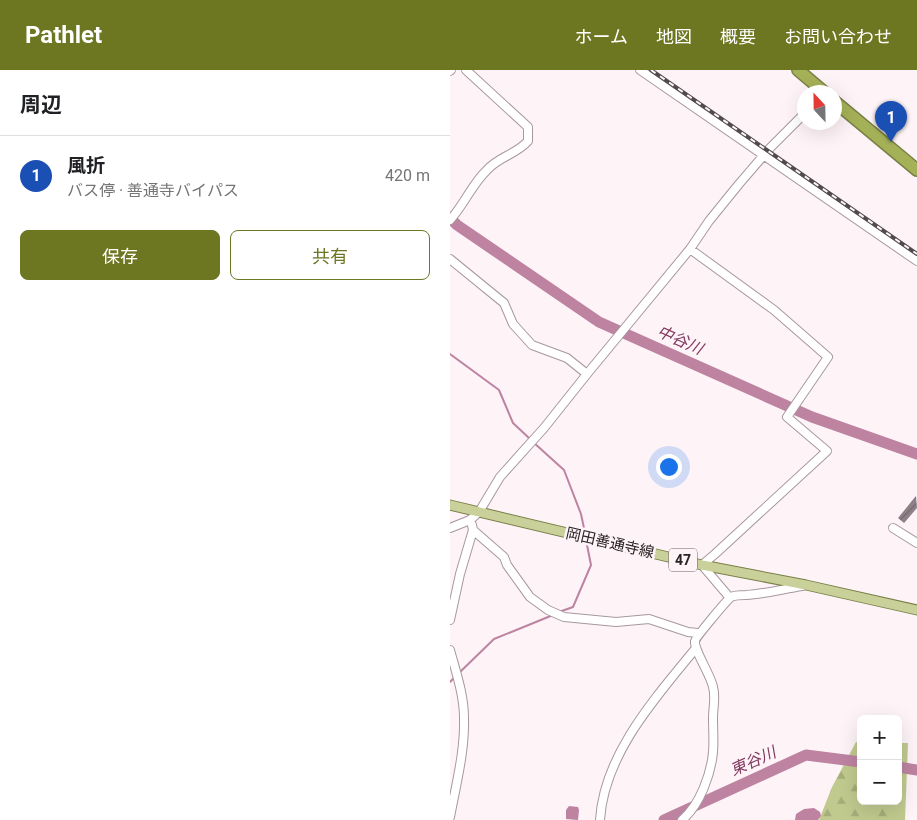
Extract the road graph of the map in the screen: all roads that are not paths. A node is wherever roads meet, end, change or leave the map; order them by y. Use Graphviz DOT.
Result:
graph roads {
  1 [pos="466,70"];
  2 [pos="640,70"];
  3 [pos="799,71"];
  4 [pos="816,85"];
  5 [pos="842,108"];
  6 [pos="797,121"];
  7 [pos="764,155"];
  8 [pos="917,170"];
  9 [pos="450,220"];
  10 [pos="690,250"];
  11 [pos="450,259"];
  12 [pos="917,261"];
  13 [pos="587,374"];
  14 [pos="450,505"];
  15 [pos="479,512"];
  16 [pos="470,520"];
  17 [pos="450,528"];
  18 [pos="893,528"];
  19 [pos="473,530"];
  20 [pos="917,543"];
  21 [pos="702,565"];
  22 [pos="806,585"];
  23 [pos="730,598"];
  24 [pos="917,609"];
  25 [pos="450,620"];
  26 [pos="698,633"];
  27 [pos="696,648"];
  28 [pos="450,650"];
  29 [pos="450,817"];
  30 [pos="600,820"];
  31 [pos="682,820"];
  1 -- 9 [label="street"];
  2 -- 7 [label="street"];
  3 -- 4 [label="highway"];
  5 -- 8 [label="highway"];
  6 -- 7 [label="street"];
  7 -- 10 [label="street"];
  7 -- 12 [label="street"];
  10 -- 13 [label="street"];
  10 -- 21 [label="street"];
  11 -- 13 [label="street"];
  13 -- 15 [label="street"];
  14 -- 15 [label="main road, 岡田善通寺線 / 47"];
  15 -- 16 [label="street"];
  15 -- 21 [label="main road, 岡田善通寺線 / 47"];
  16 -- 17 [label="street"];
  16 -- 19 [label="street"];
  18 -- 20 [label="street"];
  19 -- 25 [label="street"];
  19 -- 26 [label="street"];
  21 -- 22 [label="main road, 岡田善通寺線 / 47"];
  21 -- 23 [label="street"];
  22 -- 23 [label="street"];
  22 -- 24 [label="main road, 岡田善通寺線 / 47"];
  23 -- 26 [label="street"];
  26 -- 27 [label="street"];
  27 -- 30 [label="street"];
  27 -- 31 [label="street"];
  28 -- 29 [label="street"];
}
